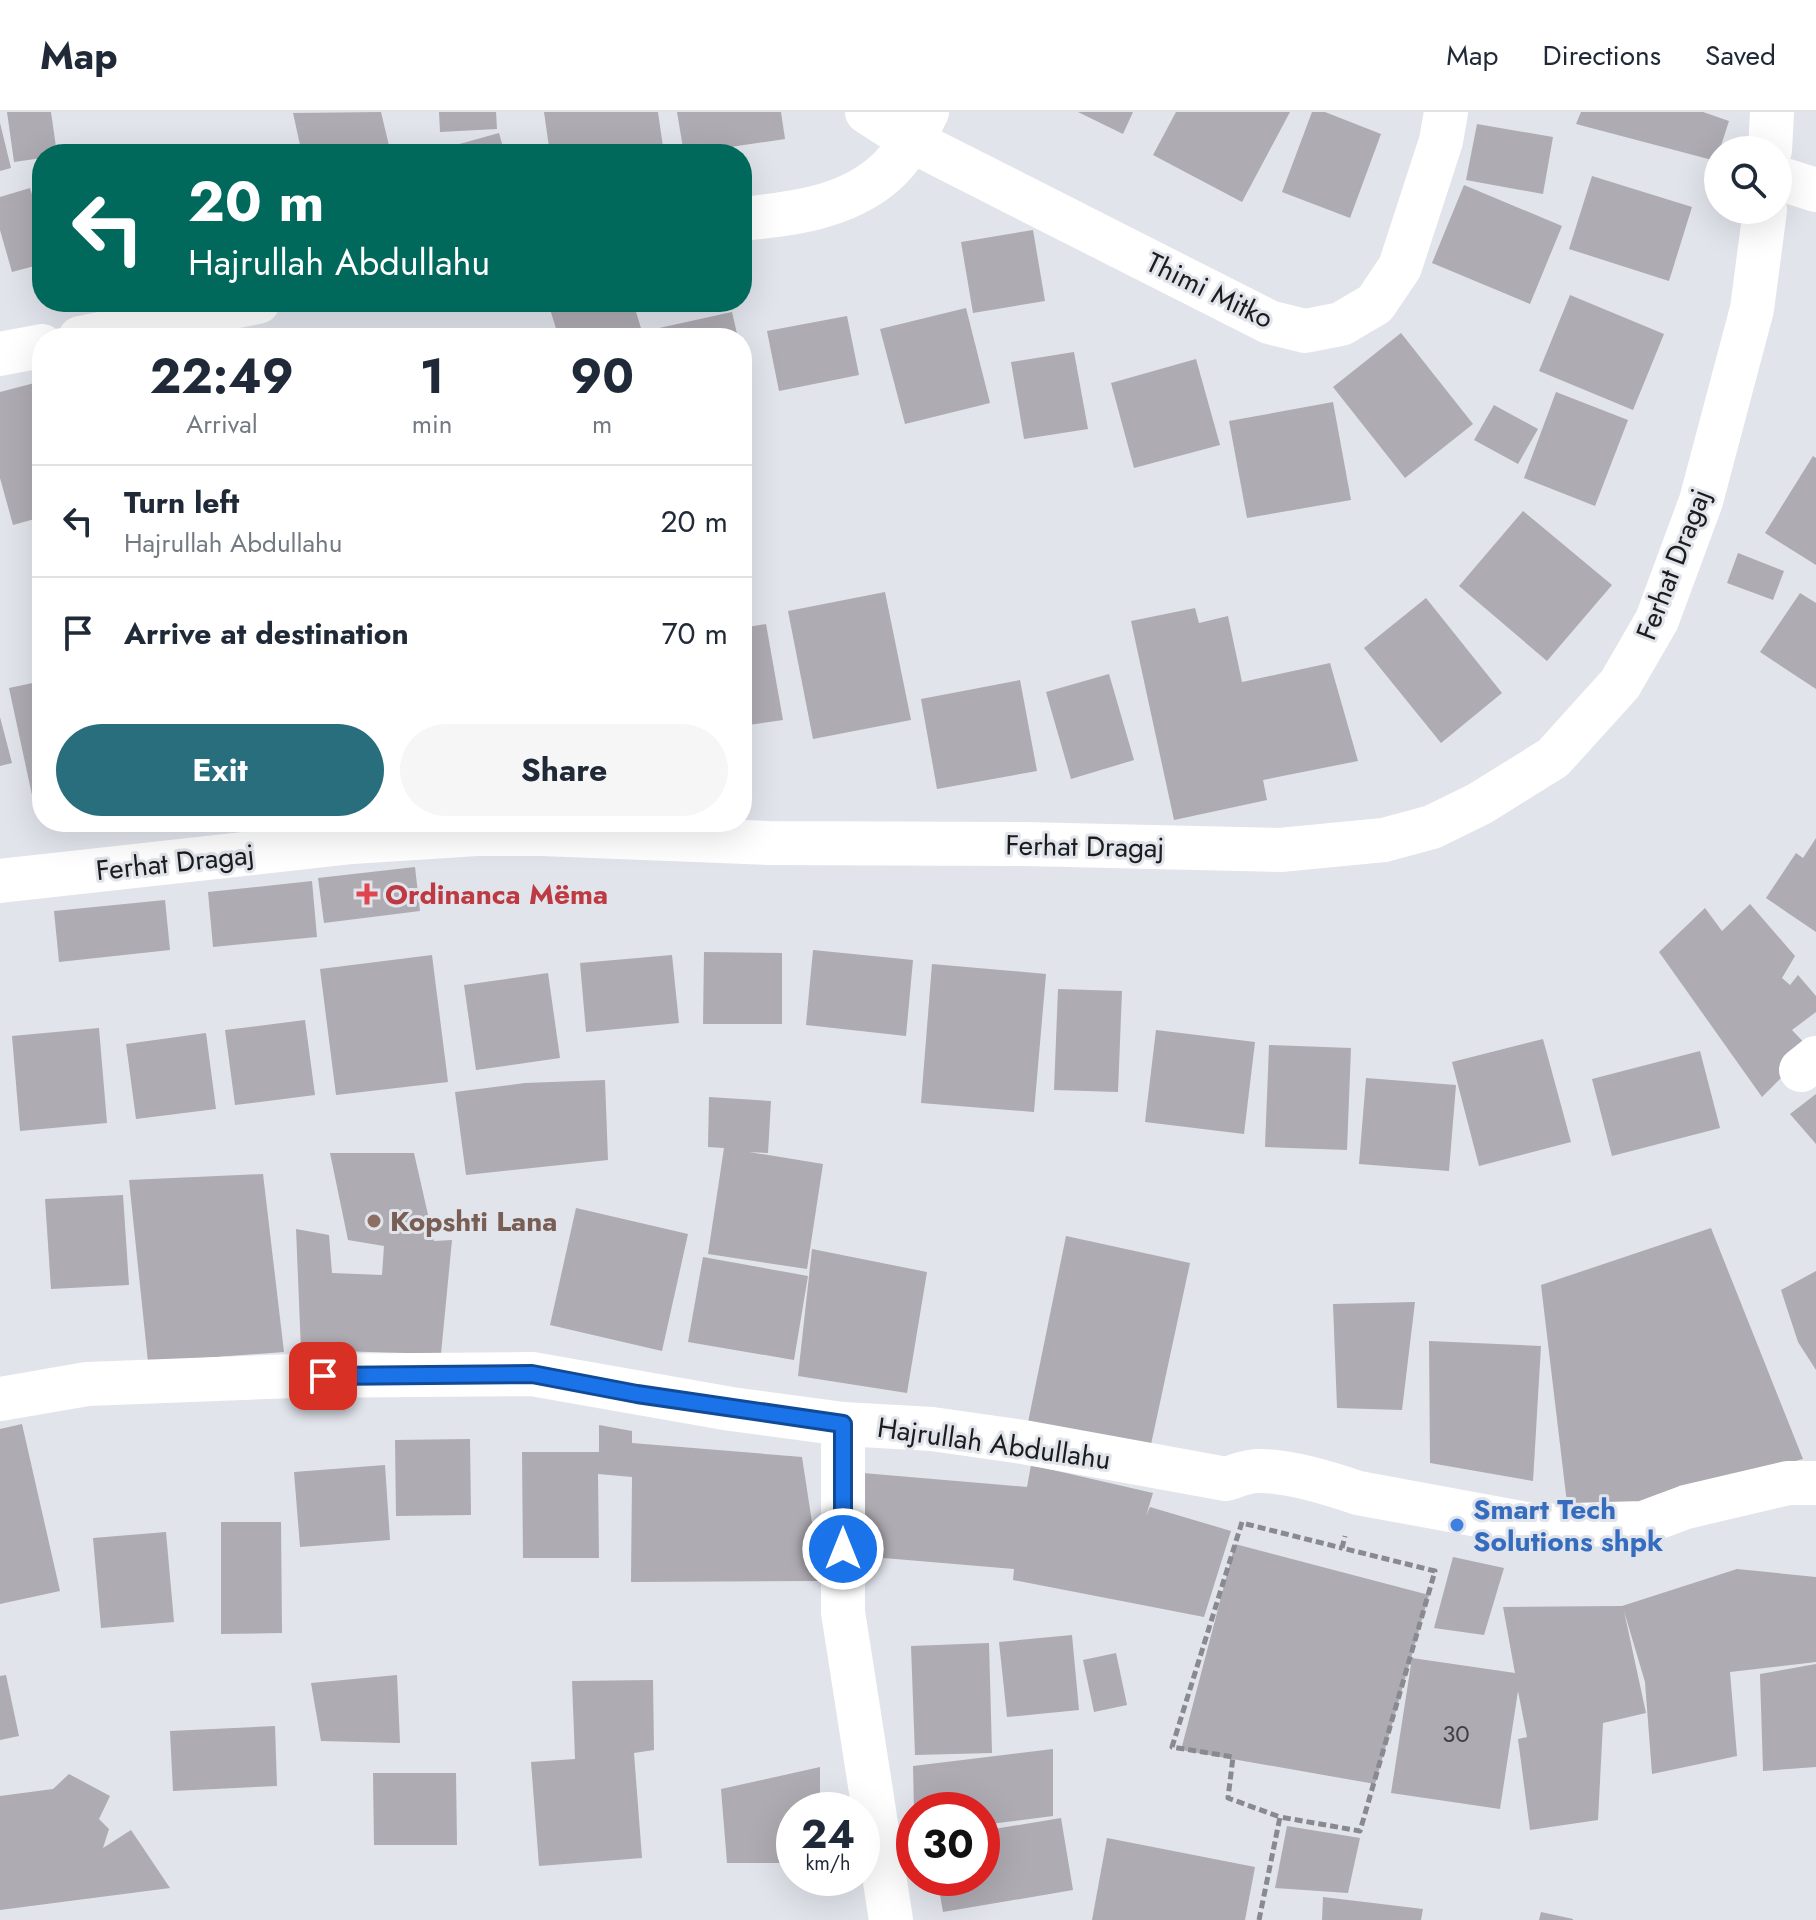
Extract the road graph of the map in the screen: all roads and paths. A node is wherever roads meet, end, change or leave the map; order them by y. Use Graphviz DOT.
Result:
graph roads {
  1 [pos="867,112"];
  2 [pos="1446,112"];
  3 [pos="1772,112"];
  4 [pos="919,126"];
  5 [pos="1771,136"];
  6 [pos="1792,182"];
  7 [pos="1816,190"];
  8 [pos="752,218"];
  9 [pos="1763,224"];
  10 [pos="209,312"];
  11 [pos="129,328"];
  12 [pos="32,348"];
  13 [pos="0,354"];
  14 [pos="0,881"];
  15 [pos="0,1399"];
  16 [pos="843,1424"];
  17 [pos="1254,1471"];
  18 [pos="1807,1478"];
  19 [pos="1358,1493"];
  20 [pos="1242,1523"];
  21 [pos="1342,1548"];
  22 [pos="1280,1817"];
  23 [pos="891,1920"];
  24 [pos="1259,1920"];
  1 -- 4 [label="street, Thimi Mitko"];
  2 -- 4 [label="street, Thimi Mitko"];
  3 -- 5 [label="street"];
  4 -- 8 [label="street"];
  6 -- 7 [label="street"];
  9 -- 14 [label="street, Ferhat Dragaj"];
  10 -- 11 [label="street"];
  12 -- 13 [label="street"];
  15 -- 16 [label="street, Hajrullah Abdullahu"];
  16 -- 17 [label="street, Hajrullah Abdullahu"];
  16 -- 23 [label="street"];
  17 -- 19 [label="street, Hajrullah Abdullahu"];
  17 -- 20 [label="path"];
  18 -- 19 [label="street, Hajrullah Abdullahu"];
  19 -- 21 [label="path"];
  20 -- 21 [label="path"];
  20 -- 22 [label="path"];
  21 -- 22 [label="path"];
  22 -- 24 [label="path"];
}
